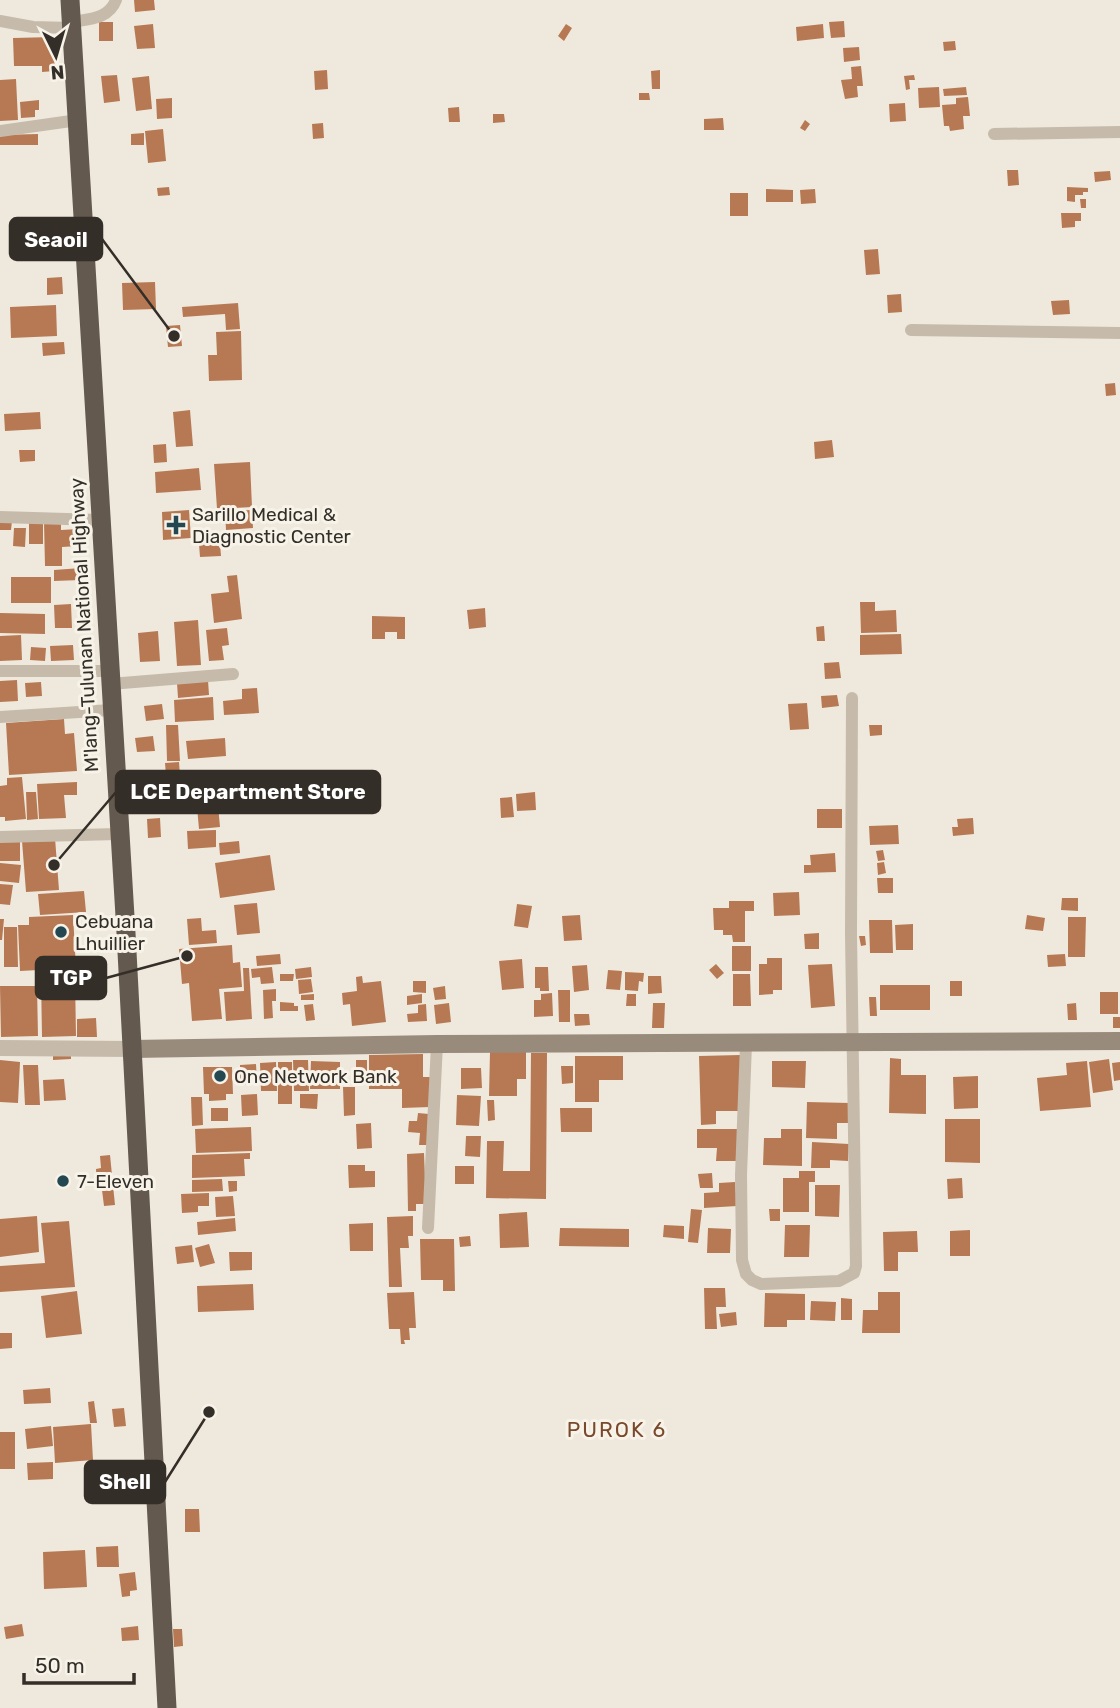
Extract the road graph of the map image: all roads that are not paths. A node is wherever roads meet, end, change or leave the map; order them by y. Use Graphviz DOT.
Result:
graph roads {
  1 [pos="70,0"];
  2 [pos="116,0"];
  3 [pos="0,21"];
  4 [pos="72,25"];
  5 [pos="78,120"];
  6 [pos="0,131"];
  7 [pos="1120,132"];
  8 [pos="994,134"];
  9 [pos="911,330"];
  10 [pos="1120,333"];
  11 [pos="0,517"];
  12 [pos="100,520"];
  13 [pos="0,671"];
  14 [pos="233,674"];
  15 [pos="110,677"];
  16 [pos="852,698"];
  17 [pos="111,710"];
  18 [pos="0,718"];
  19 [pos="118,834"];
  20 [pos="0,837"];
  21 [pos="1120,1041"];
  22 [pos="853,1043"];
  23 [pos="437,1044"];
  24 [pos="746,1044"];
  25 [pos="0,1048"];
  26 [pos="132,1049"];
  27 [pos="428,1228"];
  28 [pos="167,1708"];
  1 -- 4 [label="highway, M'lang-Tulunan National Highway"];
  2 -- 4 [label="street"];
  3 -- 4 [label="street"];
  4 -- 5 [label="highway, M'lang-Tulunan National Highway"];
  5 -- 6 [label="street"];
  5 -- 12 [label="highway, M'lang-Tulunan National Highway"];
  7 -- 8 [label="street"];
  9 -- 10 [label="street"];
  11 -- 12 [label="street"];
  12 -- 15 [label="highway, M'lang-Tulunan National Highway"];
  13 -- 15 [label="street"];
  14 -- 15 [label="street"];
  15 -- 17 [label="highway, M'lang-Tulunan National Highway"];
  16 -- 22 [label="street"];
  17 -- 18 [label="street"];
  17 -- 19 [label="highway, M'lang-Tulunan National Highway"];
  19 -- 20 [label="street"];
  19 -- 26 [label="highway, M'lang-Tulunan National Highway"];
  21 -- 22 [label="main road"];
  22 -- 24 [label="main road"];
  22 -- 24 [label="street"];
  23 -- 24 [label="main road"];
  23 -- 26 [label="main road"];
  23 -- 27 [label="street"];
  25 -- 26 [label="street"];
  26 -- 28 [label="highway, M'lang-Tulunan National Highway"];
}
